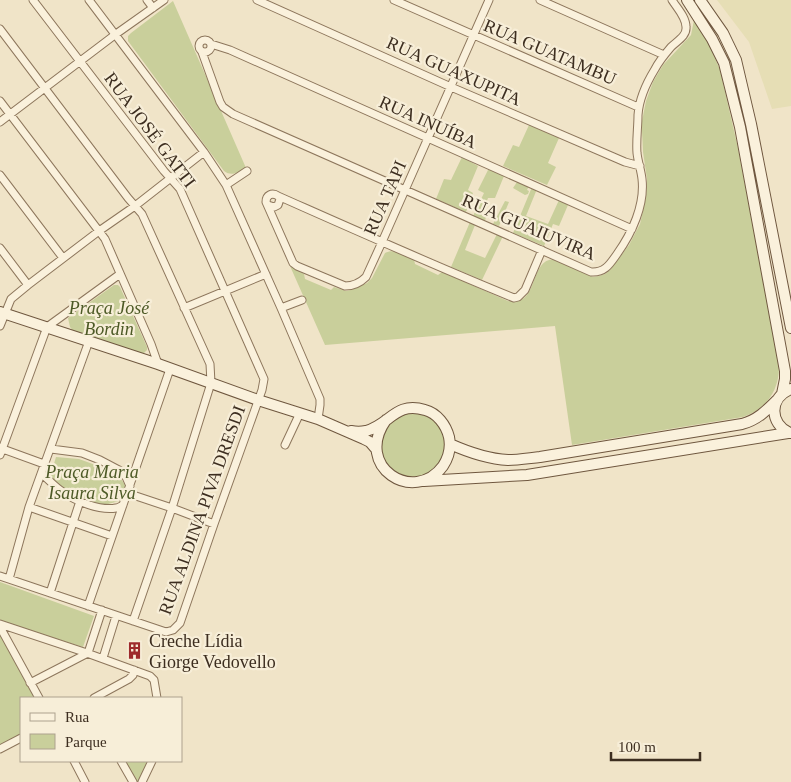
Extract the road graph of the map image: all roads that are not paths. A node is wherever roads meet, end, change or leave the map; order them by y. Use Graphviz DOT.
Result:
graph roads {
  1 [pos="33,0"];
  2 [pos="89,0"];
  3 [pos="164,0"];
  4 [pos="257,0"];
  5 [pos="394,0"];
  6 [pos="489,0"];
  7 [pos="540,0"];
  8 [pos="672,0"];
  9 [pos="687,0"];
  10 [pos="700,0"];
  11 [pos="150,3"];
  12 [pos="0,29"];
  13 [pos="116,34"];
  14 [pos="474,36"];
  15 [pos="211,44"];
  16 [pos="664,55"];
  17 [pos="80,62"];
  18 [pos="451,87"];
  19 [pos="46,88"];
  20 [pos="0,101"];
  21 [pos="638,107"];
  22 [pos="10,114"];
  23 [pos="0,122"];
  24 [pos="429,138"];
  25 [pos="204,152"];
  26 [pos="640,166"];
  27 [pos="247,171"];
  28 [pos="0,175"];
  29 [pos="171,178"];
  30 [pos="226,185"];
  31 [pos="405,190"];
  32 [pos="135,206"];
  33 [pos="632,229"];
  34 [pos="99,231"];
  35 [pos="382,242"];
  36 [pos="0,248"];
  37 [pos="542,250"];
  38 [pos="63,258"];
  39 [pos="120,274"];
  40 [pos="266,274"];
  41 [pos="28,285"];
  42 [pos="224,292"];
  43 [pos="302,300"];
  44 [pos="184,308"];
  45 [pos="281,308"];
  46 [pos="2,312"];
  47 [pos="0,326"];
  48 [pos="47,327"];
  49 [pos="791,328"];
  50 [pos="89,342"];
  51 [pos="158,364"];
  52 [pos="170,369"];
  53 [pos="211,384"];
  54 [pos="783,395"];
  55 [pos="258,400"];
  56 [pos="300,413"];
  57 [pos="318,419"];
  58 [pos="386,420"];
  59 [pos="348,431"];
  60 [pos="789,433"];
  61 [pos="285,444"];
  62 [pos="450,444"];
  63 [pos="51,449"];
  64 [pos="376,449"];
  65 [pos="1,451"];
  66 [pos="44,464"];
  67 [pos="42,474"];
  68 [pos="424,481"];
  69 [pos="129,489"];
  70 [pos="80,501"];
  71 [pos="123,506"];
  72 [pos="29,507"];
  73 [pos="172,508"];
  74 [pos="72,522"];
  75 [pos="214,524"];
  76 [pos="112,536"];
  77 [pos="0,576"];
  78 [pos="9,579"];
  79 [pos="50,593"];
  80 [pos="88,606"];
  81 [pos="102,610"];
  82 [pos="116,616"];
  83 [pos="133,621"];
  84 [pos="0,626"];
  85 [pos="88,653"];
  86 [pos="103,658"];
  87 [pos="134,670"];
  88 [pos="30,683"];
  89 [pos="37,697"];
  90 [pos="96,697"];
  91 [pos="157,697"];
  92 [pos="20,739"];
  93 [pos="0,749"];
  94 [pos="75,762"];
  95 [pos="122,762"];
  96 [pos="152,762"];
  97 [pos="85,782"];
  98 [pos="133,782"];
  99 [pos="142,782"];
  1 -- 17 [label="street, RUA JOSÉ GATTI"];
  2 -- 13 [label="street"];
  3 -- 11 [label="street"];
  4 -- 18 [label="street, RUA GUAXUPITA"];
  5 -- 14 [label="street, RUA GUATAMBU"];
  6 -- 14 [label="street, RUA TAPI"];
  7 -- 16 [label="street"];
  8 -- 16 [label="street, RUA GUAIUVIRA"];
  9 -- 54 [label="street"];
  10 -- 49 [label="street"];
  11 -- 13 [label="street"];
  12 -- 19 [label="street"];
  13 -- 17 [label="street"];
  13 -- 25 [label="street"];
  14 -- 18 [label="street, RUA TAPI"];
  14 -- 21 [label="street, RUA GUATAMBU"];
  15 -- 24 [label="street, RUA INUÍBA"];
  15 -- 31 [label="street, RUA GUAIUVIRA"];
  16 -- 21 [label="street, RUA GUAIUVIRA"];
  17 -- 19 [label="street"];
  17 -- 29 [label="street, RUA JOSÉ GATTI"];
  18 -- 24 [label="street, RUA TAPI"];
  18 -- 26 [label="street, RUA GUAXUPITA"];
  19 -- 22 [label="street"];
  19 -- 32 [label="street"];
  20 -- 22 [label="street"];
  21 -- 26 [label="street, RUA GUAIUVIRA"];
  22 -- 23 [label="street"];
  22 -- 34 [label="street"];
  24 -- 31 [label="street, RUA TAPI"];
  24 -- 33 [label="street, RUA INUÍBA"];
  25 -- 29 [label="street"];
  25 -- 30 [label="street"];
  26 -- 33 [label="street, RUA GUAIUVIRA"];
  27 -- 30 [label="street"];
  28 -- 38 [label="street"];
  29 -- 32 [label="street"];
  29 -- 42 [label="street, RUA JOSÉ GATTI"];
  30 -- 40 [label="street"];
  31 -- 35 [label="street, RUA TAPI"];
  31 -- 37 [label="street, RUA GUAIUVIRA"];
  32 -- 34 [label="street"];
  32 -- 44 [label="street"];
  33 -- 37 [label="street, RUA GUAIUVIRA"];
  34 -- 38 [label="street"];
  34 -- 39 [label="street"];
  35 -- 35 [label="street, RUA TAPI"];
  35 -- 37 [label="street"];
  36 -- 41 [label="street"];
  38 -- 41 [label="street"];
  39 -- 48 [label="street"];
  39 -- 51 [label="street"];
  40 -- 42 [label="street"];
  40 -- 45 [label="street"];
  41 -- 46 [label="street"];
  42 -- 44 [label="street"];
  42 -- 55 [label="street, RUA JOSÉ GATTI"];
  43 -- 45 [label="street"];
  44 -- 53 [label="street"];
  45 -- 57 [label="street"];
  46 -- 47 [label="street"];
  46 -- 48 [label="street"];
  48 -- 50 [label="street"];
  48 -- 65 [label="street"];
  50 -- 51 [label="street"];
  50 -- 63 [label="street"];
  51 -- 52 [label="street"];
  52 -- 53 [label="street"];
  52 -- 69 [label="street"];
  53 -- 55 [label="street"];
  53 -- 73 [label="street"];
  54 -- 60 [label="street"];
  54 -- 62 [label="street"];
  55 -- 56 [label="street"];
  55 -- 75 [label="street, RUA ALDINA PIVA DRESDI"];
  56 -- 57 [label="street"];
  56 -- 61 [label="street"];
  57 -- 59 [label="street"];
  58 -- 59 [label="street"];
  58 -- 62 [label="street"];
  58 -- 64 [label="street"];
  59 -- 64 [label="street"];
  60 -- 68 [label="street"];
  62 -- 68 [label="street"];
  63 -- 66 [label="street"];
  63 -- 69 [label="street"];
  64 -- 68 [label="street"];
  65 -- 66 [label="street"];
  66 -- 67 [label="street"];
  67 -- 70 [label="street"];
  67 -- 72 [label="street"];
  69 -- 71 [label="street"];
  69 -- 73 [label="street"];
  70 -- 71 [label="street"];
  70 -- 74 [label="street"];
  71 -- 76 [label="street"];
  72 -- 74 [label="street"];
  72 -- 78 [label="street"];
  73 -- 75 [label="street"];
  73 -- 83 [label="street"];
  74 -- 76 [label="street"];
  74 -- 79 [label="street"];
  75 -- 83 [label="street, RUA ALDINA PIVA DRESDI"];
  76 -- 80 [label="street"];
  77 -- 78 [label="street"];
  78 -- 79 [label="street"];
  79 -- 80 [label="street"];
  80 -- 81 [label="street"];
  81 -- 82 [label="street"];
  81 -- 85 [label="street"];
  82 -- 83 [label="street"];
  82 -- 86 [label="street"];
  84 -- 85 [label="street"];
  84 -- 88 [label="street"];
  85 -- 86 [label="street"];
  85 -- 88 [label="street"];
  86 -- 87 [label="street"];
  87 -- 90 [label="street"];
  87 -- 91 [label="street"];
  88 -- 89 [label="street"];
  92 -- 93 [label="street"];
  94 -- 97 [label="street"];
  95 -- 98 [label="street"];
  96 -- 99 [label="street"];
}
